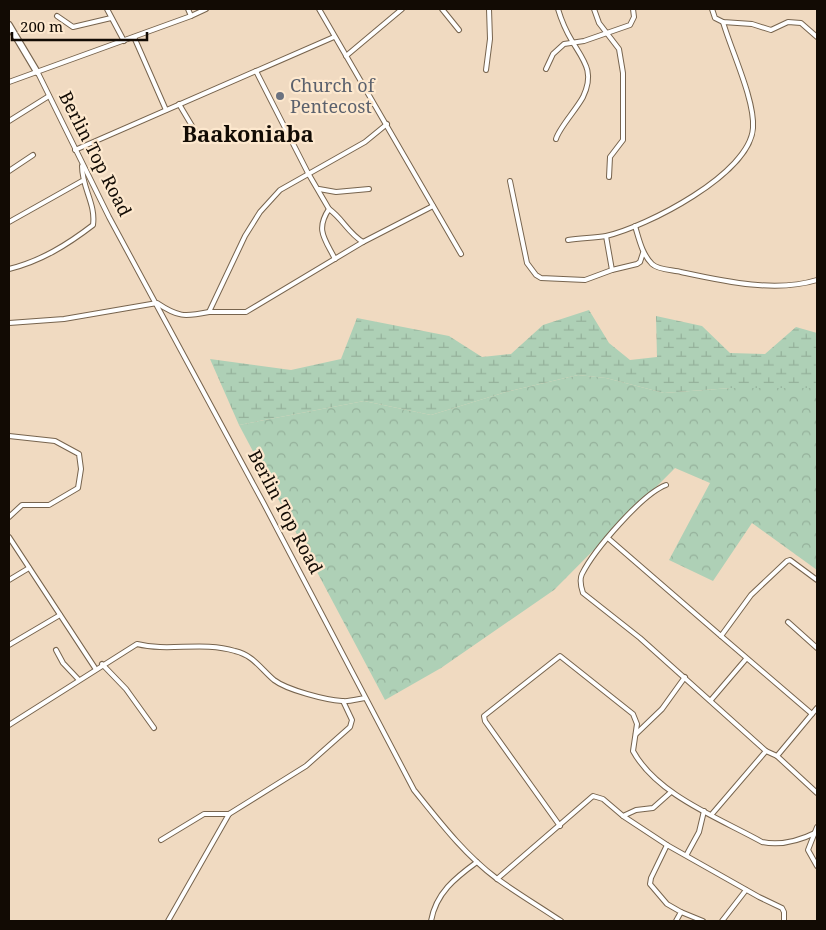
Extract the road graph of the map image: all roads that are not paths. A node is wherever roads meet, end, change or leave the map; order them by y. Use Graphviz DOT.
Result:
graph roads {
  1 [pos="107,9"];
  2 [pos="188,9"];
  3 [pos="206,9"];
  4 [pos="319,9"];
  5 [pos="402,9"];
  6 [pos="442,9"];
  7 [pos="490,9"];
  8 [pos="558,9"];
  9 [pos="594,9"];
  10 [pos="633,9"];
  11 [pos="712,9"];
  12 [pos="57,16"];
  13 [pos="191,16"];
  14 [pos="111,18"];
  15 [pos="723,22"];
  16 [pos="9,26"];
  17 [pos="459,30"];
  18 [pos="606,32"];
  19 [pos="134,37"];
  20 [pos="334,37"];
  21 [pos="817,37"];
  22 [pos="124,41"];
  23 [pos="572,41"];
  24 [pos="346,56"];
  25 [pos="546,69"];
  26 [pos="486,70"];
  27 [pos="37,71"];
  28 [pos="256,71"];
  29 [pos="9,82"];
  30 [pos="49,96"];
  31 [pos="179,104"];
  32 [pos="166,110"];
  33 [pos="9,121"];
  34 [pos="387,124"];
  35 [pos="198,136"];
  36 [pos="556,140"];
  37 [pos="75,150"];
  38 [pos="33,155"];
  39 [pos="82,163"];
  40 [pos="9,171"];
  41 [pos="308,172"];
  42 [pos="608,177"];
  43 [pos="82,181"];
  44 [pos="510,181"];
  45 [pos="319,189"];
  46 [pos="369,189"];
  47 [pos="433,206"];
  48 [pos="329,209"];
  49 [pos="9,222"];
  50 [pos="635,226"];
  51 [pos="606,236"];
  52 [pos="568,240"];
  53 [pos="363,242"];
  54 [pos="643,252"];
  55 [pos="461,254"];
  56 [pos="335,259"];
  57 [pos="9,269"];
  58 [pos="612,270"];
  59 [pos="817,280"];
  60 [pos="157,303"];
  61 [pos="209,312"];
  62 [pos="9,323"];
  63 [pos="9,436"];
  64 [pos="666,485"];
  65 [pos="9,518"];
  66 [pos="9,537"];
  67 [pos="609,539"];
  68 [pos="29,568"];
  69 [pos="9,580"];
  70 [pos="817,580"];
  71 [pos="60,615"];
  72 [pos="788,622"];
  73 [pos="721,636"];
  74 [pos="9,645"];
  75 [pos="817,648"];
  76 [pos="56,650"];
  77 [pos="746,659"];
  78 [pos="102,664"];
  79 [pos="95,668"];
  80 [pos="685,677"];
  81 [pos="79,680"];
  82 [pos="365,698"];
  83 [pos="711,700"];
  84 [pos="343,701"];
  85 [pos="817,708"];
  86 [pos="812,714"];
  87 [pos="9,725"];
  88 [pos="154,728"];
  89 [pos="636,734"];
  90 [pos="766,751"];
  91 [pos="777,756"];
  92 [pos="817,783"];
  93 [pos="814,788"];
  94 [pos="671,792"];
  95 [pos="817,792"];
  96 [pos="704,811"];
  97 [pos="229,814"];
  98 [pos="712,814"];
  99 [pos="623,816"];
  100 [pos="560,826"];
  101 [pos="817,827"];
  102 [pos="816,833"];
  103 [pos="161,840"];
  104 [pos="667,845"];
  105 [pos="687,854"];
  106 [pos="477,862"];
  107 [pos="817,866"];
  108 [pos="497,879"];
  109 [pos="746,890"];
  110 [pos="681,912"];
  111 [pos="168,921"];
  112 [pos="431,921"];
  113 [pos="561,921"];
  114 [pos="676,921"];
  115 [pos="703,921"];
  116 [pos="722,921"];
  117 [pos="784,921"];
  1 -- 14 [label="street"];
  2 -- 13 [label="street"];
  3 -- 13 [label="street"];
  4 -- 20 [label="street"];
  5 -- 24 [label="street"];
  6 -- 17 [label="street"];
  7 -- 26 [label="street"];
  8 -- 23 [label="street"];
  9 -- 18 [label="street"];
  10 -- 18 [label="street"];
  11 -- 15 [label="street"];
  12 -- 14 [label="street"];
  13 -- 19 [label="street"];
  14 -- 22 [label="street"];
  15 -- 21 [label="street"];
  15 -- 50 [label="street"];
  16 -- 27 [label="street, Berlin Top Road"];
  18 -- 23 [label="street"];
  18 -- 42 [label="street"];
  19 -- 22 [label="street"];
  19 -- 32 [label="street"];
  20 -- 24 [label="street"];
  20 -- 28 [label="street"];
  22 -- 27 [label="street"];
  23 -- 25 [label="street"];
  23 -- 36 [label="street"];
  24 -- 34 [label="street"];
  27 -- 29 [label="street"];
  27 -- 30 [label="street, Berlin Top Road"];
  28 -- 31 [label="street"];
  28 -- 41 [label="street"];
  30 -- 33 [label="street"];
  30 -- 37 [label="street, Berlin Top Road"];
  31 -- 32 [label="street"];
  31 -- 35 [label="street"];
  32 -- 37 [label="street"];
  34 -- 41 [label="street"];
  34 -- 47 [label="street"];
  37 -- 39 [label="street, Berlin Top Road"];
  38 -- 40 [label="street"];
  39 -- 43 [label="street"];
  39 -- 60 [label="street, Berlin Top Road"];
  41 -- 45 [label="street"];
  41 -- 61 [label="street"];
  43 -- 49 [label="street"];
  43 -- 57 [label="street"];
  44 -- 58 [label="street"];
  45 -- 46 [label="street"];
  45 -- 48 [label="street"];
  47 -- 53 [label="street"];
  47 -- 55 [label="street"];
  48 -- 53 [label="street"];
  48 -- 56 [label="street"];
  50 -- 51 [label="street"];
  50 -- 54 [label="street"];
  51 -- 52 [label="street"];
  51 -- 58 [label="street"];
  53 -- 56 [label="street"];
  54 -- 58 [label="street"];
  54 -- 59 [label="street"];
  56 -- 61 [label="street"];
  60 -- 61 [label="street"];
  60 -- 62 [label="street"];
  60 -- 82 [label="street, Berlin Top Road"];
  63 -- 65 [label="street"];
  64 -- 67 [label="street"];
  66 -- 68 [label="street"];
  67 -- 73 [label="street"];
  67 -- 80 [label="street"];
  68 -- 69 [label="street"];
  68 -- 71 [label="street"];
  70 -- 73 [label="street"];
  71 -- 74 [label="street"];
  71 -- 79 [label="street"];
  72 -- 75 [label="street"];
  73 -- 77 [label="street"];
  76 -- 81 [label="street"];
  77 -- 83 [label="street"];
  77 -- 86 [label="street"];
  78 -- 79 [label="street"];
  78 -- 84 [label="street"];
  78 -- 88 [label="street"];
  79 -- 81 [label="street"];
  80 -- 83 [label="street"];
  80 -- 89 [label="street"];
  81 -- 87 [label="street"];
  82 -- 84 [label="street"];
  82 -- 106 [label="street, Berlin Top Road"];
  83 -- 90 [label="street"];
  84 -- 97 [label="street"];
  85 -- 86 [label="street"];
  86 -- 91 [label="street"];
  89 -- 94 [label="street"];
  89 -- 100 [label="street"];
  90 -- 91 [label="street"];
  90 -- 98 [label="street"];
  91 -- 93 [label="street"];
  92 -- 93 [label="street"];
  93 -- 95 [label="street"];
  94 -- 96 [label="street"];
  94 -- 99 [label="street"];
  96 -- 98 [label="street"];
  96 -- 105 [label="street"];
  97 -- 103 [label="street"];
  97 -- 111 [label="street"];
  98 -- 102 [label="street"];
  99 -- 100 [label="street"];
  99 -- 104 [label="street"];
  100 -- 108 [label="street"];
  101 -- 102 [label="street"];
  102 -- 107 [label="street"];
  104 -- 105 [label="street"];
  104 -- 110 [label="street"];
  105 -- 109 [label="street"];
  106 -- 108 [label="street, Berlin Top Road"];
  106 -- 112 [label="street"];
  108 -- 113 [label="street, Berlin Top Road"];
  109 -- 116 [label="street"];
  109 -- 117 [label="street"];
  110 -- 114 [label="street"];
  110 -- 115 [label="street"];
}
